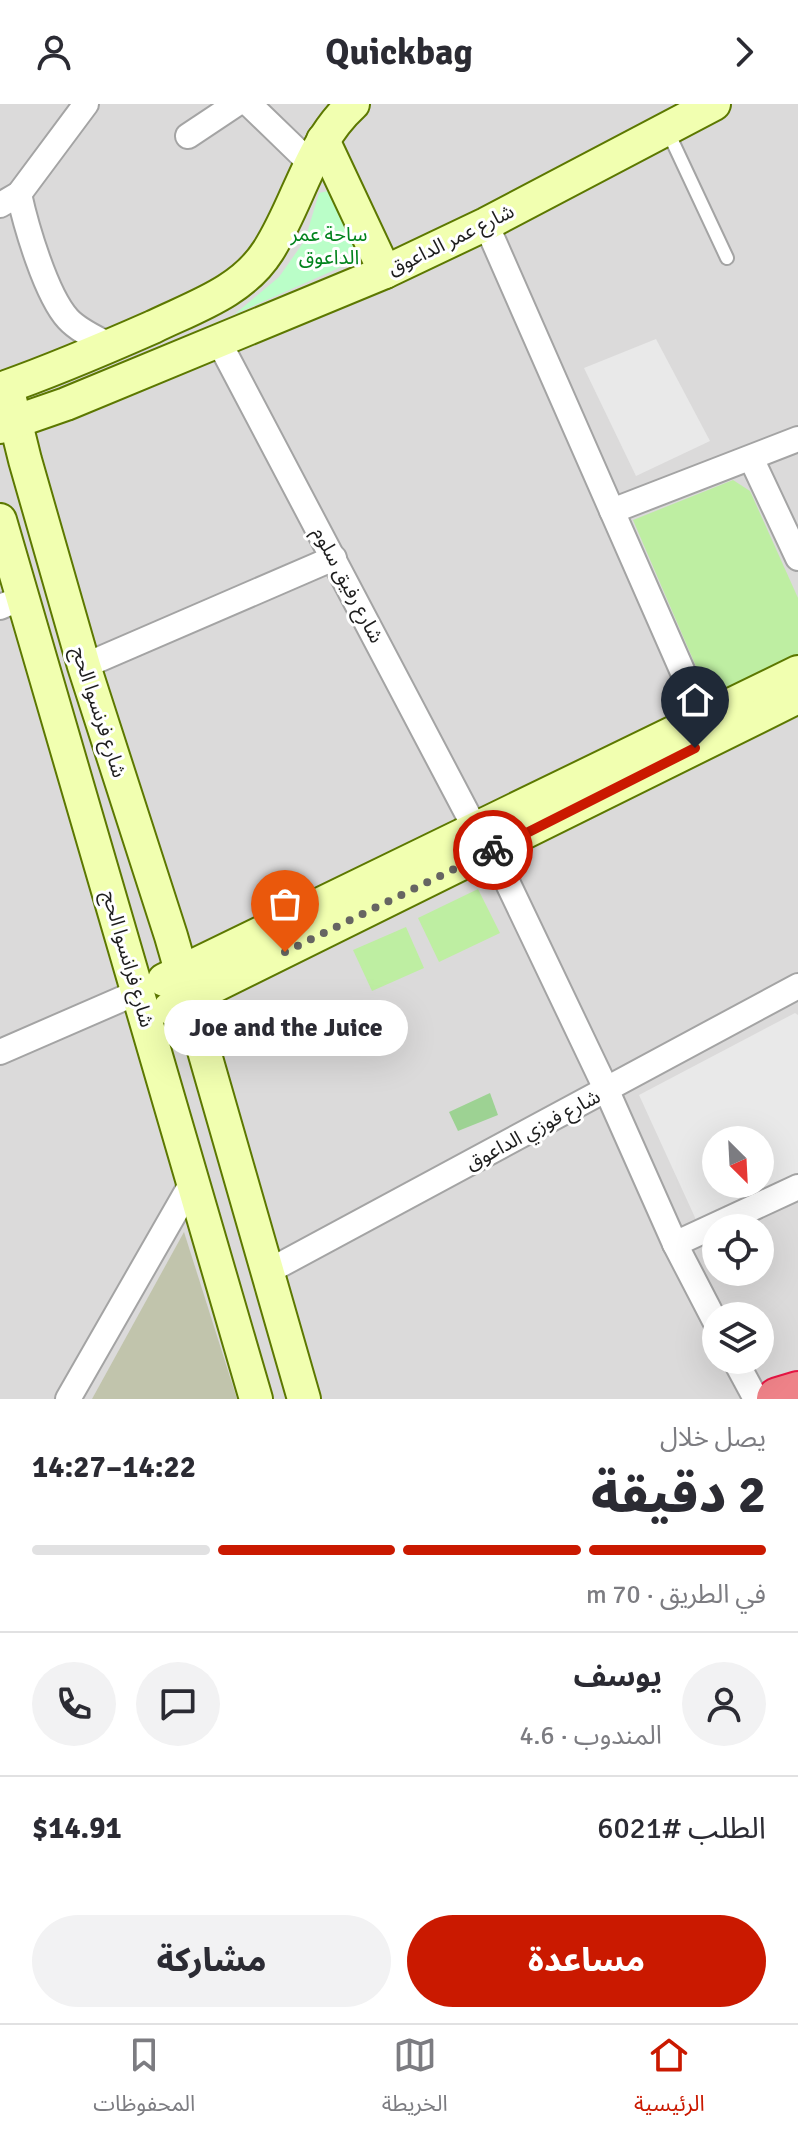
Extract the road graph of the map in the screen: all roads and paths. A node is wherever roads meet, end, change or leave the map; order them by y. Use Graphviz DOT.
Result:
graph roads {
  1 [pos="236,104"];
  2 [pos="249,104"];
  3 [pos="353,104"];
  4 [pos="714,104"];
  5 [pos="77,107"];
  6 [pos="667,129"];
  7 [pos="188,136"];
  8 [pos="316,151"];
  9 [pos="10,200"];
  10 [pos="486,224"];
  11 [pos="727,258"];
  12 [pos="385,272"];
  13 [pos="219,342"];
  14 [pos="111,346"];
  15 [pos="4,388"];
  16 [pos="7,424"];
  17 [pos="798,439"];
  18 [pos="751,458"];
  19 [pos="612,511"];
  20 [pos="0,520"];
  21 [pos="334,558"];
  22 [pos="798,558"];
  23 [pos="11,603"];
  24 [pos="84,666"];
  25 [pos="798,672"];
  26 [pos="798,697"];
  27 [pos="703,718"];
  28 [pos="484,840"];
  29 [pos="184,986"];
  30 [pos="798,986"];
  31 [pos="142,1006"];
  32 [pos="0,1052"];
  33 [pos="607,1091"];
  34 [pos="193,1181"];
  35 [pos="798,1187"];
  36 [pos="675,1244"];
  37 [pos="267,1272"];
  38 [pos="705,1302"];
  39 [pos="743,1374"];
  40 [pos="798,1393"];
  41 [pos="68,1399"];
  42 [pos="256,1399"];
  43 [pos="304,1399"];
  44 [pos="756,1399"];
  45 [pos="778,1399"];
  1 -- 7 [label="street"];
  2 -- 8 [label="street"];
  3 -- 8 [label="street"];
  4 -- 6 [label="street, شارع عمر الداعوق"];
  5 -- 9 [label="street"];
  6 -- 10 [label="street, شارع عمر الداعوق"];
  6 -- 11 [label="lane"];
  8 -- 12 [label="street"];
  8 -- 14 [label="street"];
  9 -- 14 [label="street"];
  10 -- 12 [label="street, شارع عمر الداعوق"];
  10 -- 19 [label="street"];
  12 -- 13 [label="street, شارع عمر الداعوق"];
  13 -- 16 [label="street, شارع عمر الداعوق"];
  13 -- 21 [label="street, شارع رفيق سلوم"];
  14 -- 15 [label="street"];
  15 -- 16 [label="street, شارع فرنسوا الحج"];
  16 -- 24 [label="street, شارع فرنسوا الحج"];
  17 -- 18 [label="street"];
  18 -- 19 [label="street"];
  18 -- 22 [label="street"];
  19 -- 27 [label="street"];
  20 -- 23 [label="street, شارع فرانسوا الحج"];
  21 -- 24 [label="street"];
  21 -- 28 [label="street, شارع رفيق سلوم"];
  23 -- 31 [label="street, شارع فرانسوا الحج"];
  24 -- 29 [label="street, شارع فرنسوا الحج"];
  25 -- 27 [label="street"];
  26 -- 28 [label="street"];
  27 -- 28 [label="street"];
  28 -- 29 [label="street"];
  28 -- 33 [label="street, شارع رفيق سلوم"];
  29 -- 31 [label="street"];
  29 -- 37 [label="street"];
  30 -- 33 [label="street, شارع فوزي الداعوق"];
  31 -- 32 [label="street"];
  31 -- 34 [label="street, شارع فرانسوا الحج"];
  33 -- 36 [label="street, شارع رفيق سلوم"];
  33 -- 37 [label="street, شارع فوزي الداعوق"];
  34 -- 41 [label="street"];
  34 -- 42 [label="street, شارع فرانسوا الحج"];
  35 -- 36 [label="street"];
  36 -- 38 [label="street, شارع رفيق سلوم"];
  37 -- 43 [label="street"];
  39 -- 44 [label="street"];
  40 -- 45 [label="highway"];
}
